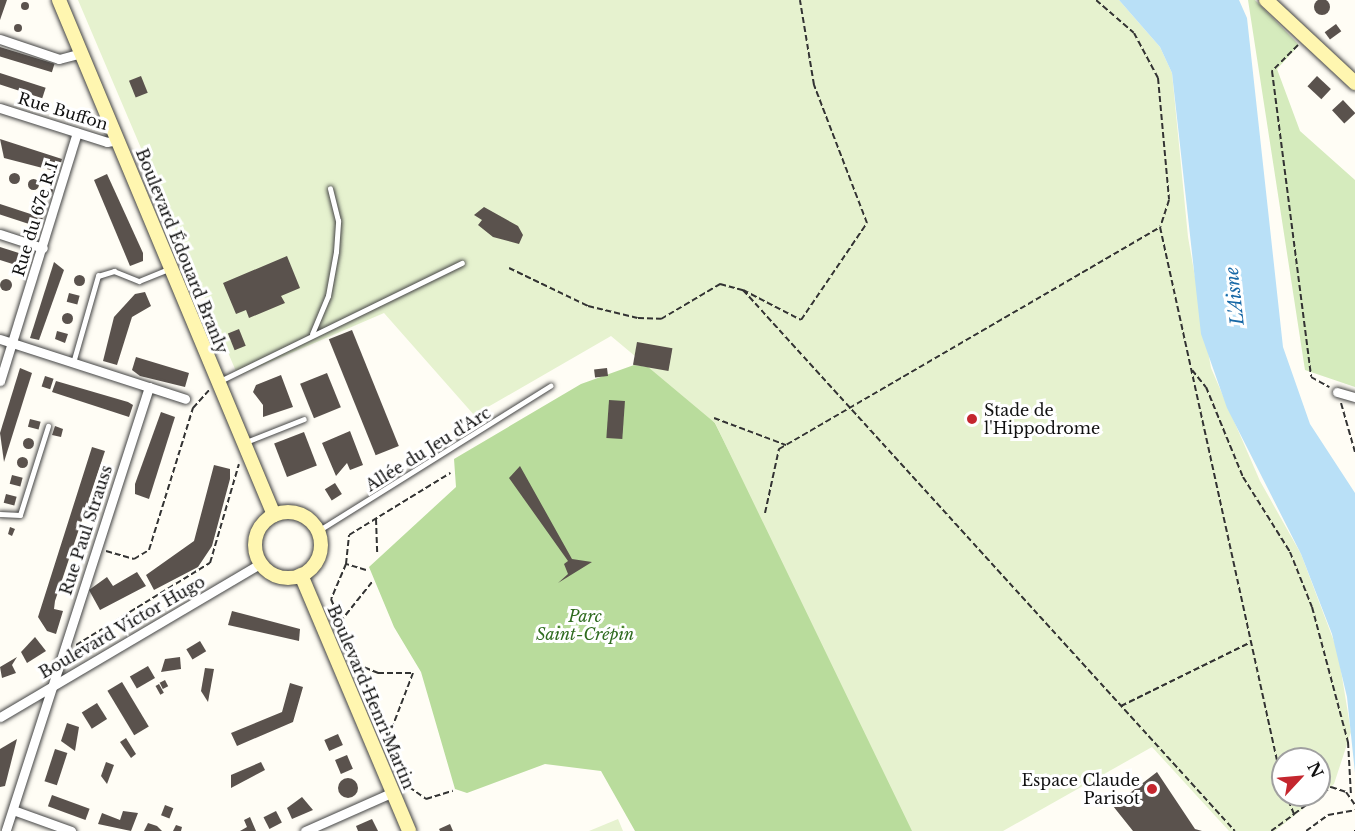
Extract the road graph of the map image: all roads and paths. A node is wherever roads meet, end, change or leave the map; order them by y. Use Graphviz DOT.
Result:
graph roads {
  1 [pos="59,0"];
  2 [pos="800,0"];
  3 [pos="1096,0"];
  4 [pos="1266,0"];
  5 [pos="1306,38"];
  6 [pos="0,39"];
  7 [pos="81,53"];
  8 [pos="1355,83"];
  9 [pos="0,108"];
  10 [pos="76,133"];
  11 [pos="118,140"];
  12 [pos="330,189"];
  13 [pos="1160,227"];
  14 [pos="0,234"];
  15 [pos="43,248"];
  16 [pos="462,262"];
  17 [pos="171,268"];
  18 [pos="509,268"];
  19 [pos="743,290"];
  20 [pos="312,334"];
  21 [pos="0,339"];
  22 [pos="12,343"];
  23 [pos="73,363"];
  24 [pos="1191,369"];
  25 [pos="0,381"];
  26 [pos="218,382"];
  27 [pos="550,386"];
  28 [pos="148,387"];
  29 [pos="1337,392"];
  30 [pos="1355,397"];
  31 [pos="185,399"];
  32 [pos="848,409"];
  33 [pos="714,418"];
  34 [pos="304,419"];
  35 [pos="48,426"];
  36 [pos="243,443"];
  37 [pos="786,445"];
  38 [pos="1355,452"];
  39 [pos="250,459"];
  40 [pos="450,473"];
  41 [pos="765,513"];
  42 [pos="0,514"];
  43 [pos="274,514"];
  44 [pos="376,519"];
  45 [pos="318,531"];
  46 [pos="95,547"];
  47 [pos="377,553"];
  48 [pos="260,564"];
  49 [pos="346,564"];
  50 [pos="366,570"];
  51 [pos="301,575"];
  52 [pos="372,582"];
  53 [pos="340,622"];
  54 [pos="1251,642"];
  55 [pos="63,652"];
  56 [pos="356,664"];
  57 [pos="56,684"];
  58 [pos="1121,706"];
  59 [pos="0,717"];
  60 [pos="387,740"];
  61 [pos="1274,747"];
  62 [pos="453,791"];
  63 [pos="393,792"];
  64 [pos="1351,796"];
  65 [pos="1355,805"];
  66 [pos="1291,807"];
  67 [pos="13,810"];
  68 [pos="1355,810"];
  69 [pos="1294,814"];
  70 [pos="6,831"];
  71 [pos="71,831"];
  72 [pos="305,831"];
  73 [pos="409,831"];
  74 [pos="1235,831"];
  75 [pos="1271,831"];
  76 [pos="1306,831"];
  1 -- 7 [label="street, Boulevard Édouard Branly"];
  2 -- 19 [label="path"];
  3 -- 13 [label="path"];
  4 -- 5 [label="street"];
  5 -- 8 [label="street"];
  5 -- 29 [label="path"];
  6 -- 7 [label="street"];
  7 -- 11 [label="street, Boulevard Édouard Branly"];
  9 -- 10 [label="street, Rue Buffon"];
  10 -- 11 [label="street, Rue Buffon"];
  10 -- 15 [label="street, Rue du 67e R.I"];
  11 -- 17 [label="street, Boulevard Édouard Branly"];
  12 -- 20 [label="lane"];
  13 -- 24 [label="path"];
  13 -- 32 [label="path"];
  14 -- 15 [label="street"];
  15 -- 22 [label="street, Rue du 67e R.I"];
  16 -- 20 [label="lane"];
  17 -- 23 [label="lane"];
  17 -- 26 [label="street, Boulevard Édouard Branly"];
  18 -- 19 [label="path"];
  19 -- 32 [label="path"];
  20 -- 26 [label="lane"];
  21 -- 22 [label="street"];
  22 -- 23 [label="street"];
  22 -- 25 [label="street, Rue du 67e R.I"];
  23 -- 28 [label="street"];
  24 -- 54 [label="path"];
  24 -- 64 [label="path"];
  26 -- 36 [label="street, Boulevard Édouard Branly"];
  26 -- 46 [label="path"];
  27 -- 45 [label="lane, Allée du Jeu d'Arc"];
  28 -- 31 [label="street"];
  28 -- 46 [label="street, Rue Paul Strauss"];
  29 -- 30 [label="street"];
  29 -- 38 [label="path"];
  32 -- 37 [label="path"];
  32 -- 58 [label="path"];
  33 -- 37 [label="path"];
  34 -- 36 [label="lane"];
  35 -- 42 [label="lane"];
  36 -- 39 [label="street, Boulevard Édouard Branly"];
  37 -- 41 [label="path"];
  39 -- 43 [label="street, Boulevard Édouard Branly"];
  39 -- 55 [label="path"];
  40 -- 44 [label="path"];
  43 -- 45 [label="street"];
  43 -- 48 [label="street"];
  44 -- 47 [label="path"];
  44 -- 49 [label="path"];
  45 -- 51 [label="street"];
  46 -- 55 [label="street, Rue Paul Strauss"];
  48 -- 51 [label="street"];
  48 -- 57 [label="street, Boulevard Victor Hugo"];
  49 -- 50 [label="path"];
  49 -- 53 [label="path"];
  51 -- 63 [label="street, Boulevard Henri Martin"];
  52 -- 53 [label="path"];
  53 -- 56 [label="path"];
  54 -- 58 [label="path"];
  54 -- 61 [label="path"];
  55 -- 57 [label="street, Rue Paul Strauss"];
  56 -- 60 [label="path"];
  56 -- 60 [label="path"];
  57 -- 59 [label="street, Boulevard Victor Hugo"];
  57 -- 67 [label="street, Rue Paul Strauss"];
  58 -- 74 [label="path"];
  60 -- 62 [label="path"];
  63 -- 72 [label="street"];
  63 -- 73 [label="street, Boulevard Henri Martin"];
  64 -- 65 [label="path"];
  64 -- 69 [label="path"];
  66 -- 69 [label="path"];
  67 -- 70 [label="street, Rue Paul Strauss"];
  67 -- 71 [label="street"];
  68 -- 76 [label="path"];
  69 -- 75 [label="path"];
}
